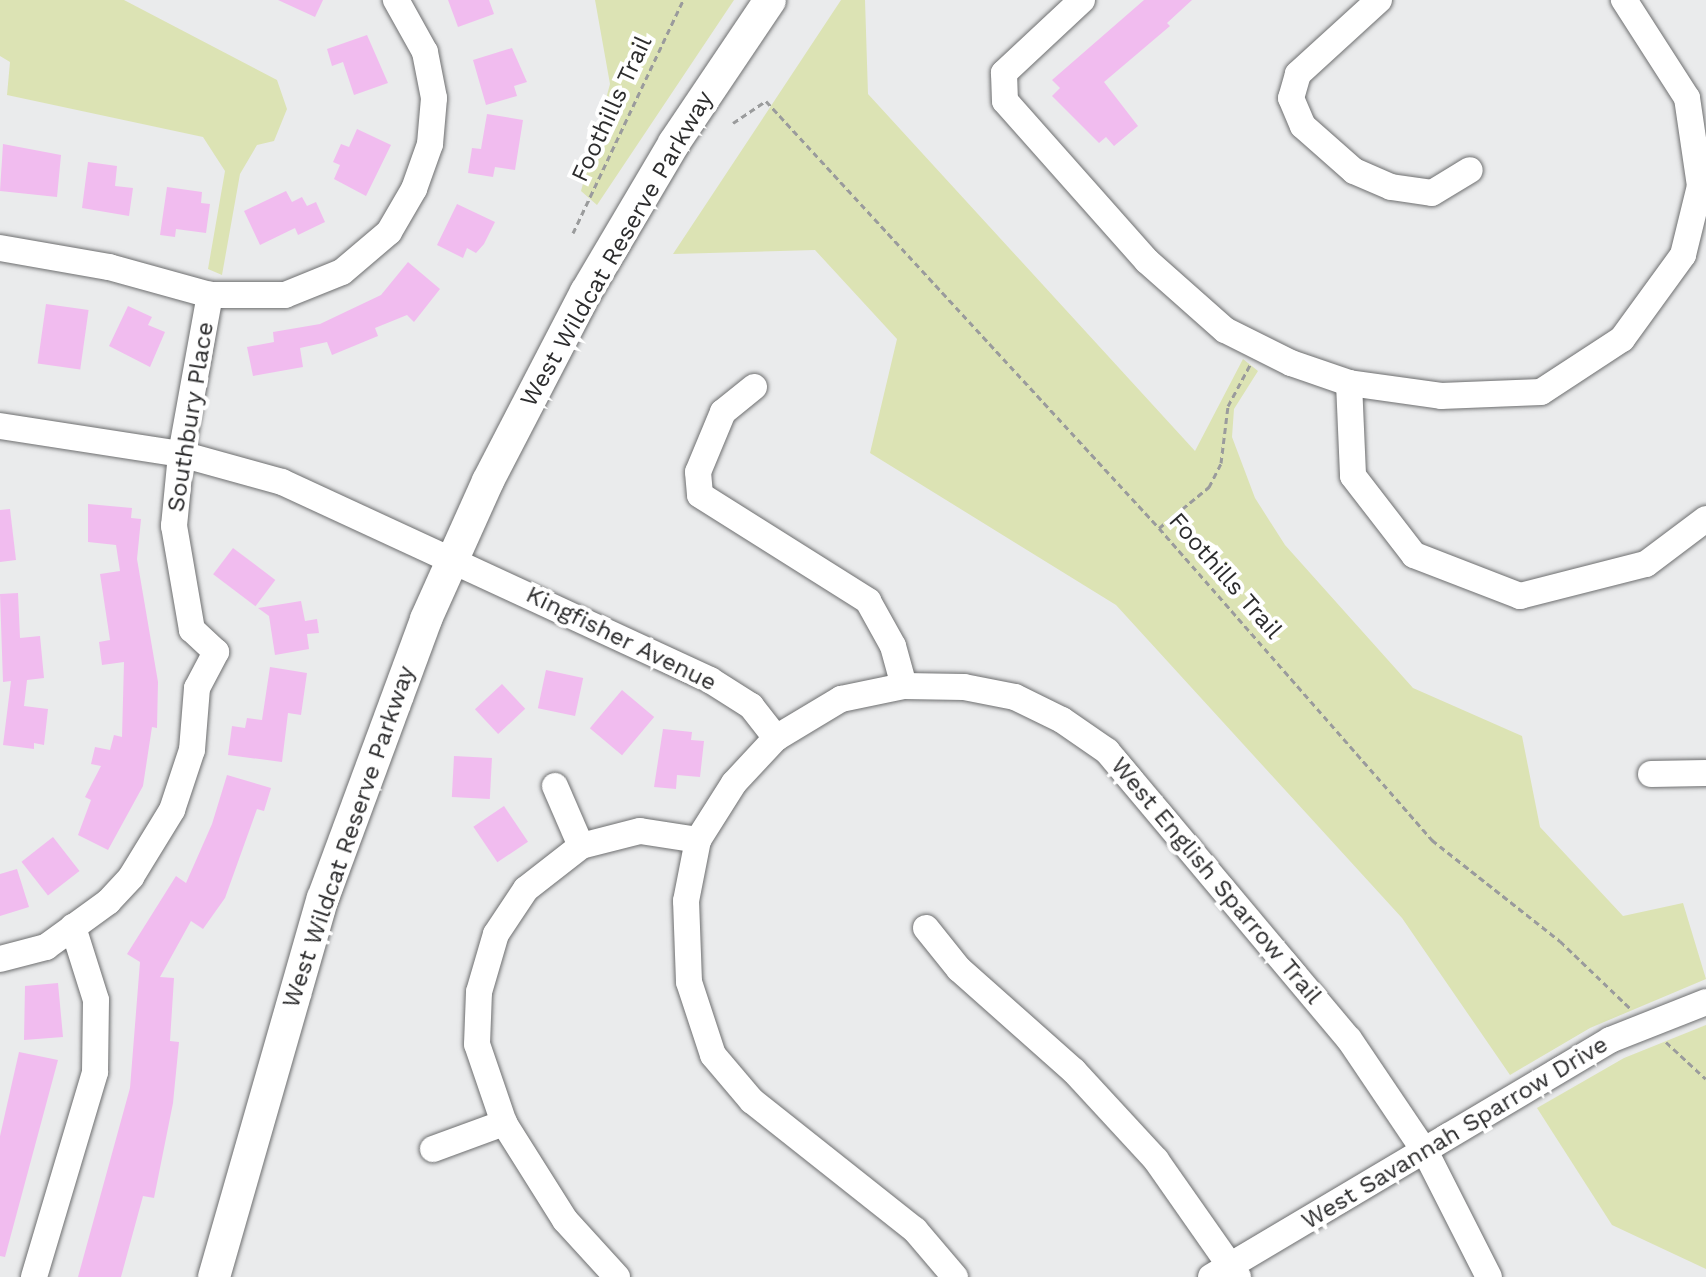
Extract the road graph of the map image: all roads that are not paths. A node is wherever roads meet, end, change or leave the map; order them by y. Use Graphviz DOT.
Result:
graph roads {
  1 [pos="396,0"];
  2 [pos="770,0"];
  3 [pos="1082,0"];
  4 [pos="1379,0"];
  5 [pos="1624,0"];
  6 [pos="1470,170"];
  7 [pos="0,248"];
  8 [pos="210,295"];
  9 [pos="1349,383"];
  10 [pos="754,387"];
  11 [pos="0,426"];
  12 [pos="181,454"];
  13 [pos="1706,519"];
  14 [pos="452,559"];
  15 [pos="904,686"];
  16 [pos="776,738"];
  17 [pos="1706,773"];
  18 [pos="1651,774"];
  19 [pos="555,786"];
  20 [pos="698,840"];
  21 [pos="581,846"];
  22 [pos="73,927"];
  23 [pos="926,928"];
  24 [pos="0,959"];
  25 [pos="1706,1002"];
  26 [pos="504,1123"];
  27 [pos="433,1149"];
  28 [pos="1426,1153"];
  29 [pos="1227,1273"];
  30 [pos="34,1277"];
  31 [pos="214,1277"];
  32 [pos="617,1277"];
  33 [pos="955,1277"];
  34 [pos="1489,1277"];
  1 -- 8 [label="street"];
  2 -- 14 [label="main road, West Wildcat Reserve Parkway"];
  3 -- 9 [label="street"];
  4 -- 6 [label="street"];
  5 -- 9 [label="street"];
  7 -- 8 [label="street"];
  8 -- 12 [label="street, Southbury Place"];
  9 -- 13 [label="street"];
  10 -- 15 [label="street"];
  11 -- 12 [label="street, Kingfisher Avenue"];
  12 -- 14 [label="street, Kingfisher Avenue"];
  12 -- 22 [label="street, Southbury Place"];
  14 -- 16 [label="street, Kingfisher Avenue"];
  14 -- 31 [label="main road, West Wildcat Reserve Parkway"];
  15 -- 16 [label="street, West English Sparrow Trail"];
  15 -- 28 [label="street, West English Sparrow Trail"];
  16 -- 20 [label="street, West English Sparrow Trail"];
  17 -- 18 [label="street"];
  19 -- 21 [label="street"];
  20 -- 21 [label="street"];
  20 -- 33 [label="street, West English Sparrow Trail"];
  21 -- 26 [label="street"];
  22 -- 24 [label="street, Southbury Place"];
  22 -- 30 [label="street"];
  23 -- 29 [label="street"];
  25 -- 28 [label="street, West Savannah Sparrow Drive"];
  26 -- 27 [label="street"];
  26 -- 32 [label="street"];
  28 -- 29 [label="street, West Savannah Sparrow Drive"];
  28 -- 34 [label="street, West English Sparrow Trail"];
}
